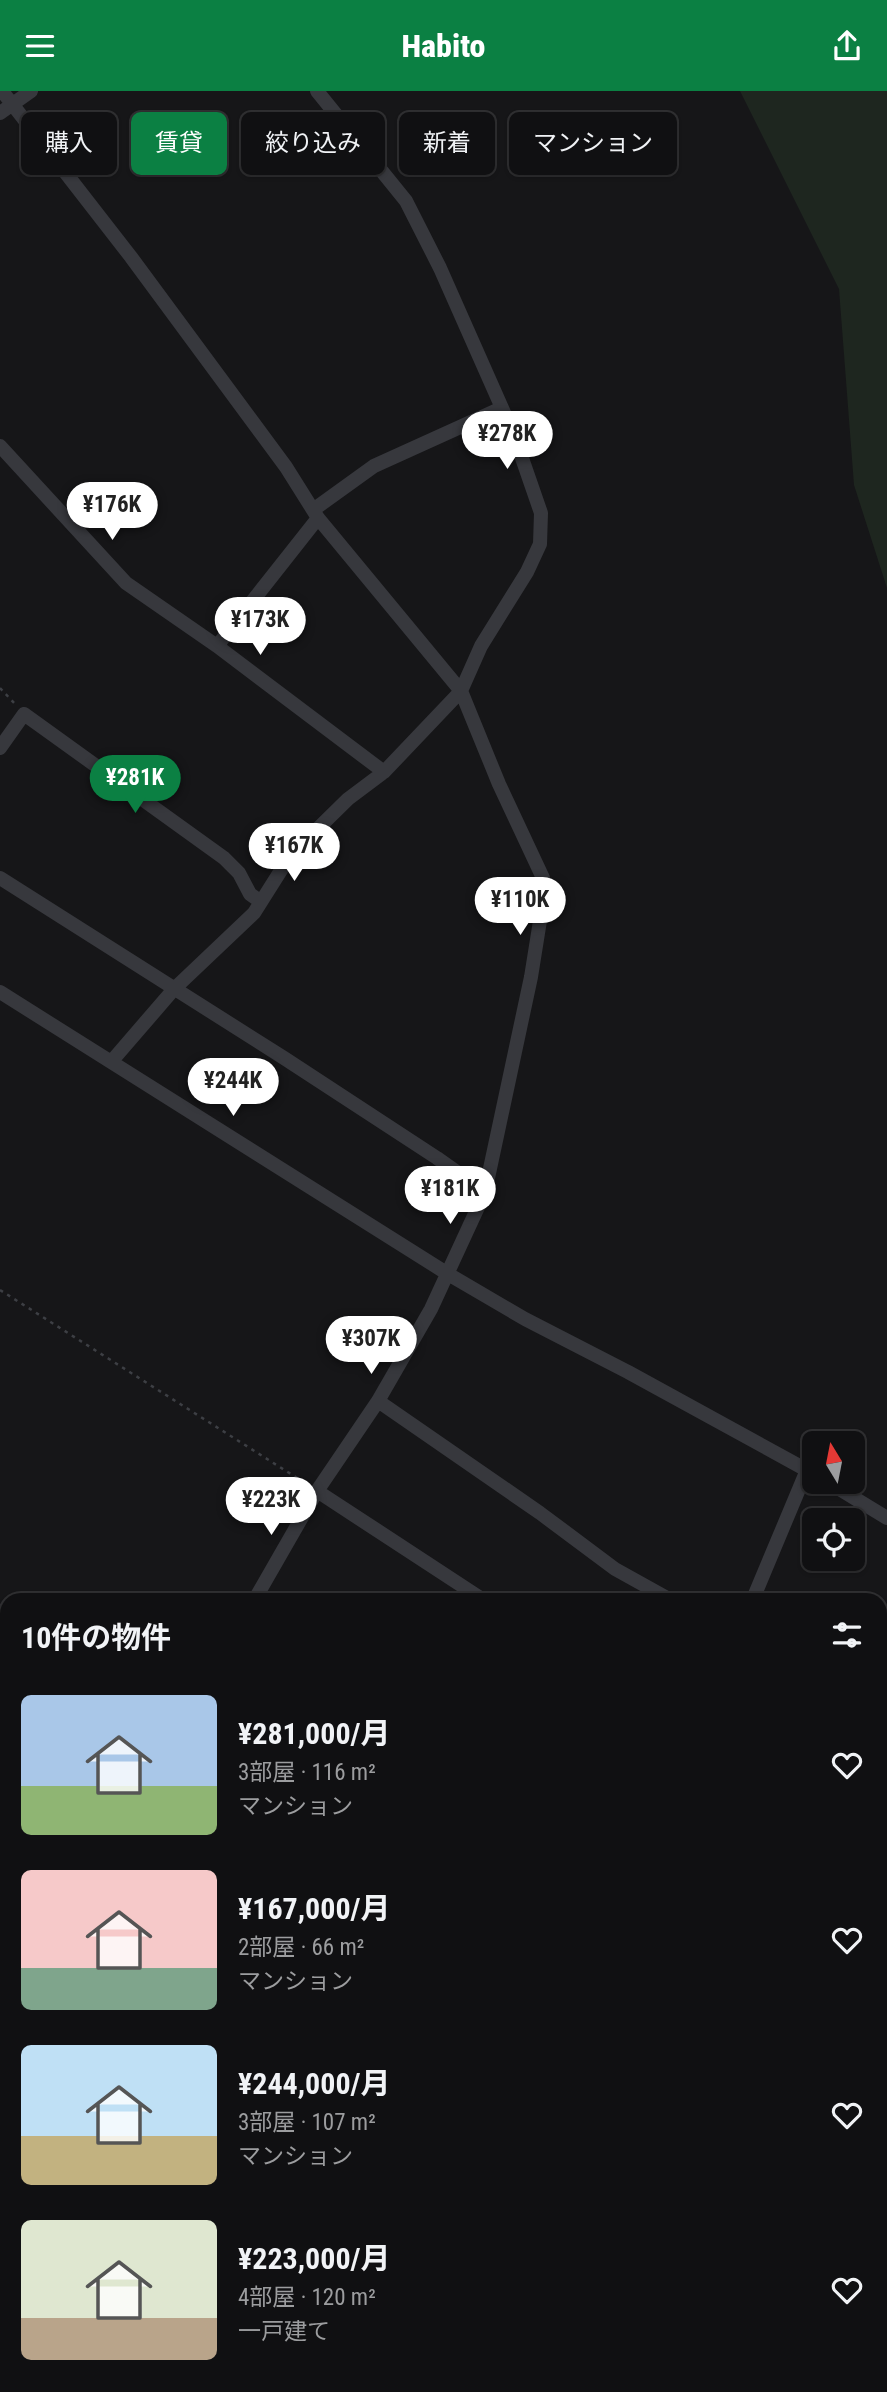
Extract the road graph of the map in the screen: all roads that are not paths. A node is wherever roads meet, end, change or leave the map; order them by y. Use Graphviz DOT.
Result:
graph roads {
  1 [pos="2,91"];
  2 [pos="31,91"];
  3 [pos="317,91"];
  4 [pos="6,108"];
  5 [pos="502,408"];
  6 [pos="0,446"];
  7 [pos="315,514"];
  8 [pos="216,646"];
  9 [pos="461,691"];
  10 [pos="0,748"];
  11 [pos="384,772"];
  12 [pos="0,878"];
  13 [pos="261,902"];
  14 [pos="174,989"];
  15 [pos="0,992"];
  16 [pos="111,1062"];
  17 [pos="485,1192"];
  18 [pos="448,1274"];
  19 [pos="378,1401"];
  20 [pos="802,1468"];
  21 [pos="802,1490"];
  22 [pos="317,1491"];
  23 [pos="849,1495"];
  24 [pos="887,1518"];
  25 [pos="258,1593"];
  26 [pos="473,1593"];
  27 [pos="658,1593"];
  28 [pos="756,1593"];
  1 -- 4 [label="street"];
  2 -- 4 [label="street"];
  3 -- 5 [label="street"];
  4 -- 7 [label="street"];
  5 -- 7 [label="street"];
  5 -- 9 [label="street"];
  6 -- 8 [label="street"];
  7 -- 8 [label="street"];
  7 -- 9 [label="street"];
  8 -- 11 [label="street"];
  9 -- 11 [label="street"];
  9 -- 17 [label="street"];
  10 -- 13 [label="street"];
  11 -- 13 [label="street"];
  12 -- 14 [label="street"];
  13 -- 14 [label="street"];
  14 -- 16 [label="street"];
  14 -- 17 [label="street"];
  15 -- 16 [label="street"];
  16 -- 18 [label="street"];
  17 -- 18 [label="street"];
  18 -- 19 [label="street"];
  18 -- 20 [label="street"];
  19 -- 22 [label="street"];
  19 -- 27 [label="street"];
  21 -- 28 [label="street"];
  22 -- 25 [label="street"];
  22 -- 26 [label="street"];
  23 -- 24 [label="street"];
}
